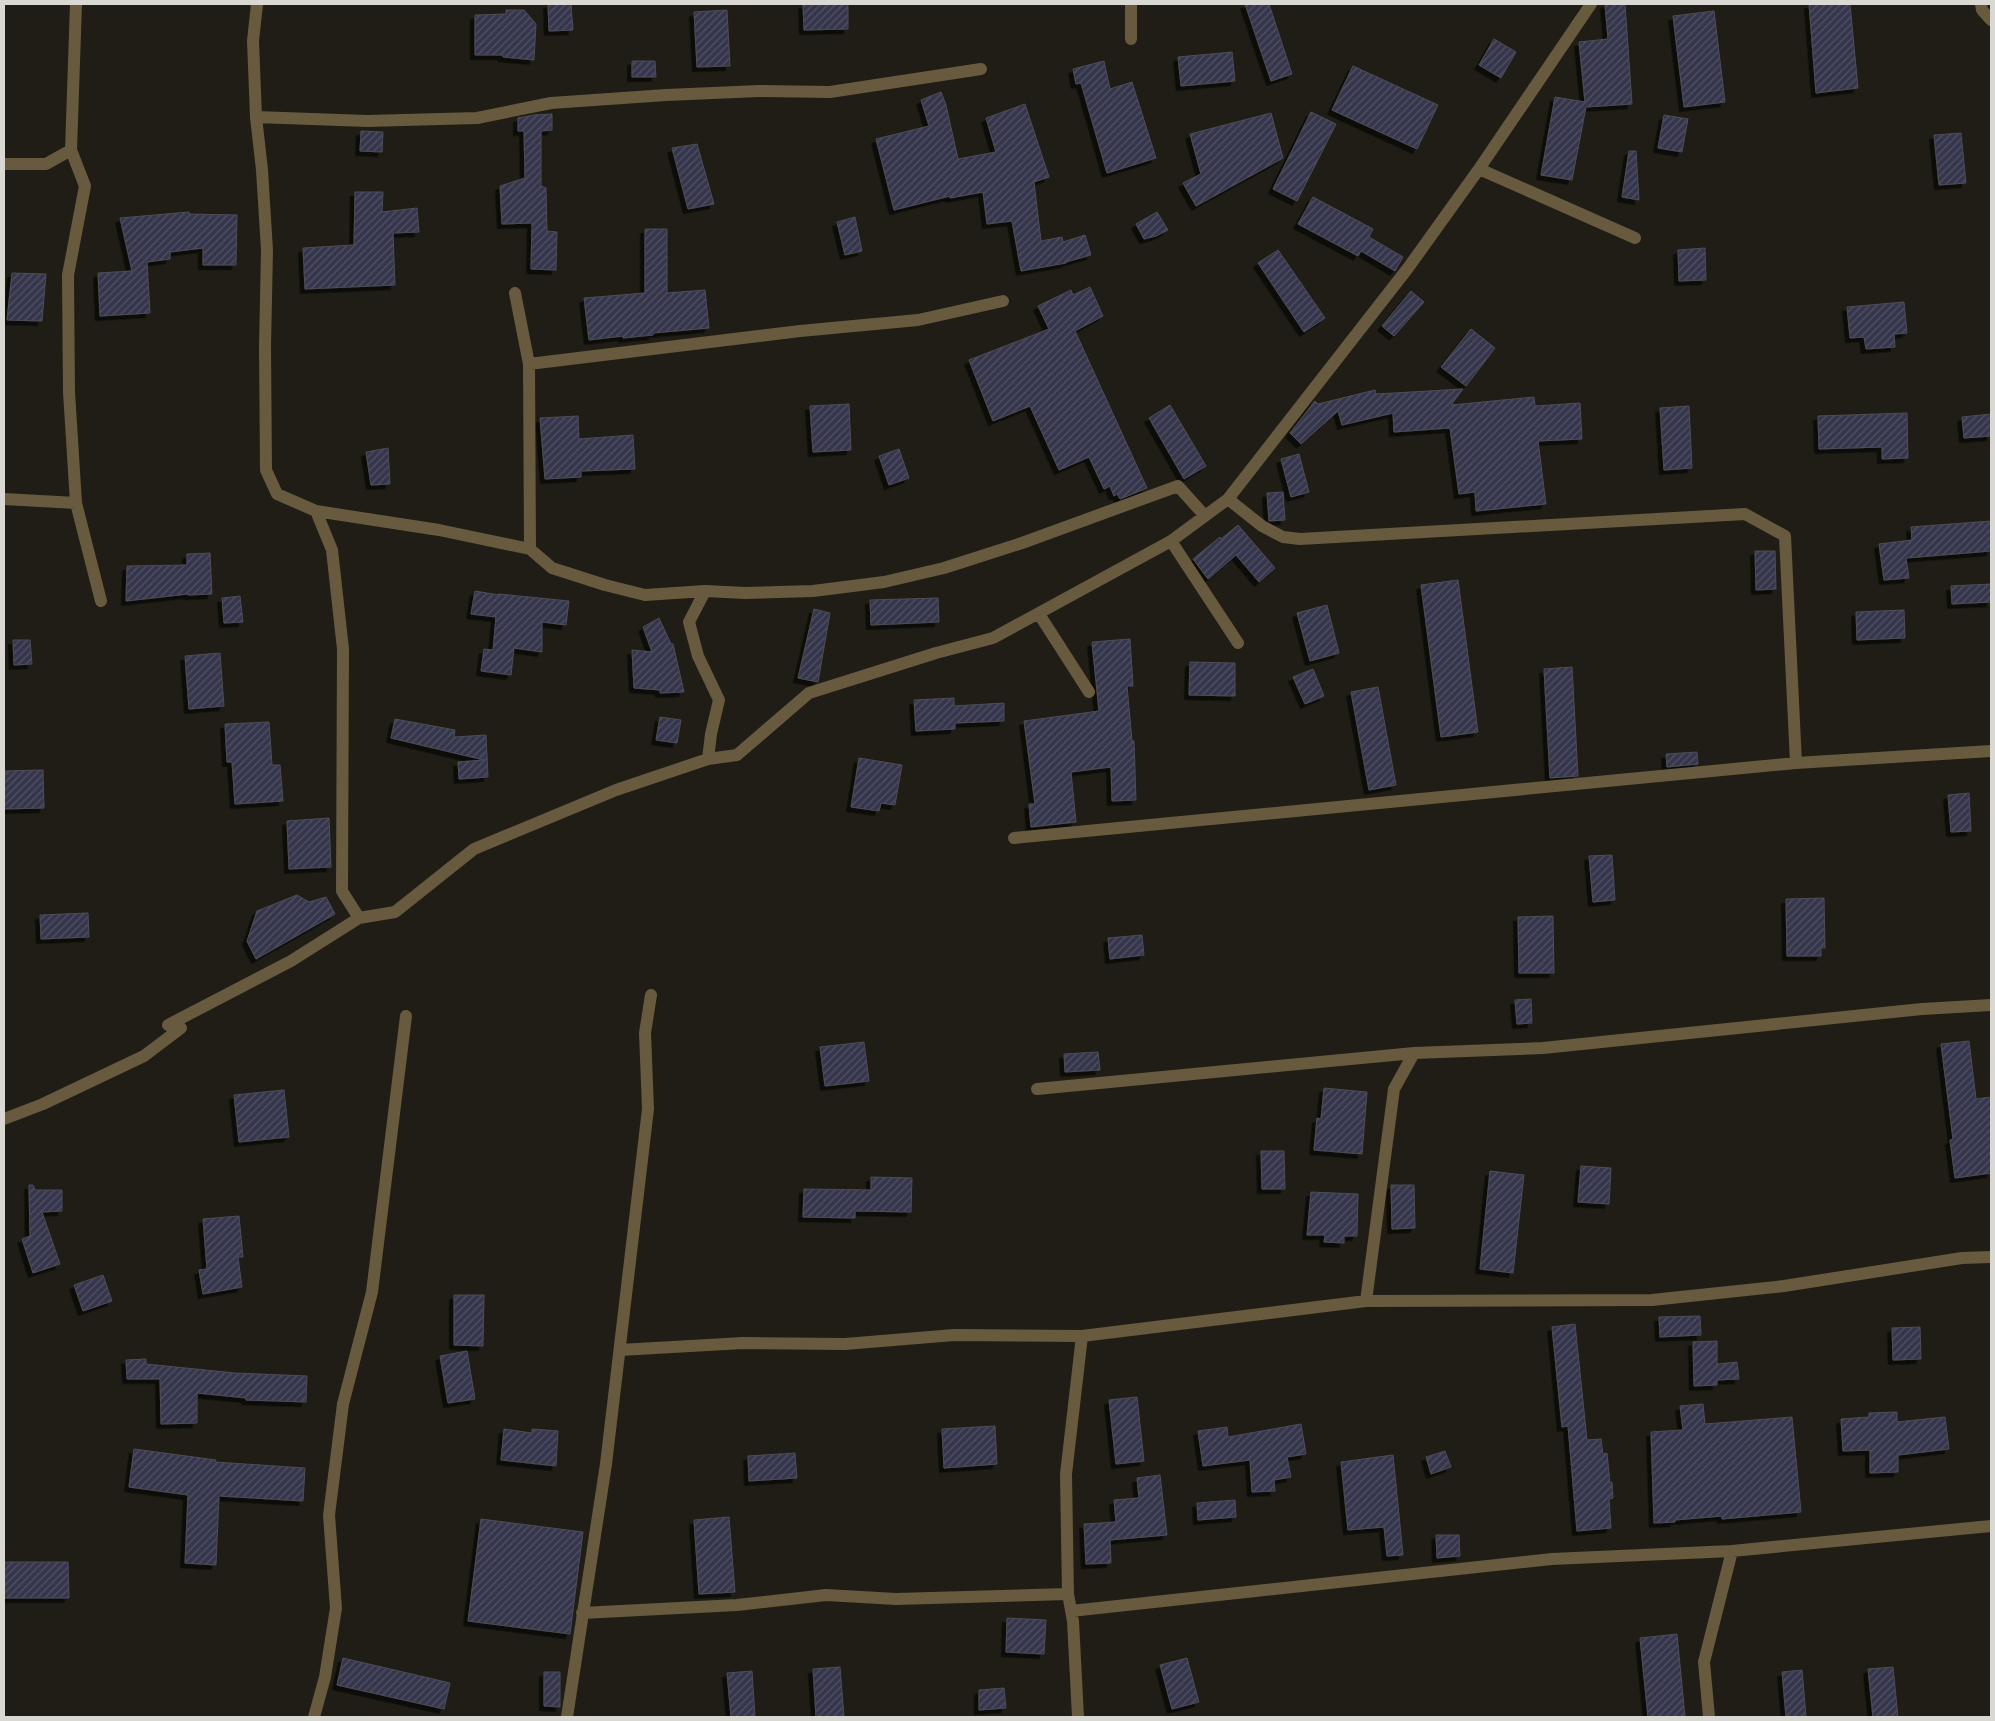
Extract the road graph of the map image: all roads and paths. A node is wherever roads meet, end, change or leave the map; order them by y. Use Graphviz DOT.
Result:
graph roads {
  1 [pos="76,4"];
  2 [pos="257,4"];
  3 [pos="1131,4"];
  4 [pos="1591,4"];
  5 [pos="1981,4"];
  6 [pos="1991,20"];
  7 [pos="1131,40"];
  8 [pos="981,68"];
  9 [pos="256,116"];
  10 [pos="71,150"];
  11 [pos="4,164"];
  12 [pos="1479,169"];
  13 [pos="1635,238"];
  14 [pos="515,293"];
  15 [pos="1003,301"];
  16 [pos="529,364"];
  17 [pos="4,499"];
  18 [pos="1228,499"];
  19 [pos="76,503"];
  20 [pos="316,511"];
  21 [pos="1205,516"];
  22 [pos="1171,541"];
  23 [pos="530,549"];
  24 [pos="705,591"];
  25 [pos="101,601"];
  26 [pos="1039,614"];
  27 [pos="1238,643"];
  28 [pos="1089,692"];
  29 [pos="1991,751"];
  30 [pos="708,759"];
  31 [pos="1796,763"];
  32 [pos="1014,838"];
  33 [pos="359,918"];
  34 [pos="651,995"];
  35 [pos="1991,1005"];
  36 [pos="406,1016"];
  37 [pos="1414,1053"];
  38 [pos="1037,1089"];
  39 [pos="4,1119"];
  40 [pos="1991,1257"];
  41 [pos="1366,1301"];
  42 [pos="1082,1336"];
  43 [pos="620,1350"];
  44 [pos="1991,1526"];
  45 [pos="1732,1551"];
  46 [pos="1068,1594"];
  47 [pos="1071,1611"];
  48 [pos="582,1613"];
  49 [pos="314,1717"];
  50 [pos="567,1717"];
  51 [pos="1078,1717"];
  52 [pos="1710,1717"];
  1 -- 10 [label="street"];
  2 -- 9 [label="street"];
  3 -- 7 [label="street"];
  4 -- 12 [label="street"];
  5 -- 6 [label="street"];
  8 -- 9 [label="street"];
  9 -- 20 [label="street"];
  10 -- 11 [label="street"];
  10 -- 19 [label="street"];
  12 -- 13 [label="street"];
  12 -- 18 [label="street"];
  14 -- 16 [label="street"];
  15 -- 16 [label="street"];
  16 -- 23 [label="street"];
  17 -- 19 [label="street"];
  18 -- 21 [label="street"];
  18 -- 31 [label="street"];
  19 -- 25 [label="street"];
  20 -- 23 [label="street"];
  20 -- 33 [label="street"];
  21 -- 22 [label="street"];
  21 -- 24 [label="street"];
  22 -- 26 [label="street"];
  22 -- 27 [label="street"];
  23 -- 24 [label="street"];
  24 -- 30 [label="street"];
  26 -- 28 [label="street"];
  26 -- 30 [label="street"];
  29 -- 31 [label="street"];
  30 -- 33 [label="street"];
  31 -- 32 [label="street"];
  33 -- 39 [label="street"];
  34 -- 43 [label="street"];
  35 -- 37 [label="street"];
  36 -- 49 [label="street"];
  37 -- 38 [label="street"];
  37 -- 41 [label="street"];
  40 -- 41 [label="street"];
  41 -- 42 [label="street"];
  42 -- 43 [label="street"];
  42 -- 46 [label="street"];
  43 -- 48 [label="street"];
  44 -- 45 [label="street"];
  45 -- 47 [label="street"];
  45 -- 52 [label="street"];
  46 -- 47 [label="street"];
  46 -- 48 [label="street"];
  47 -- 51 [label="street"];
  48 -- 50 [label="street"];
}
